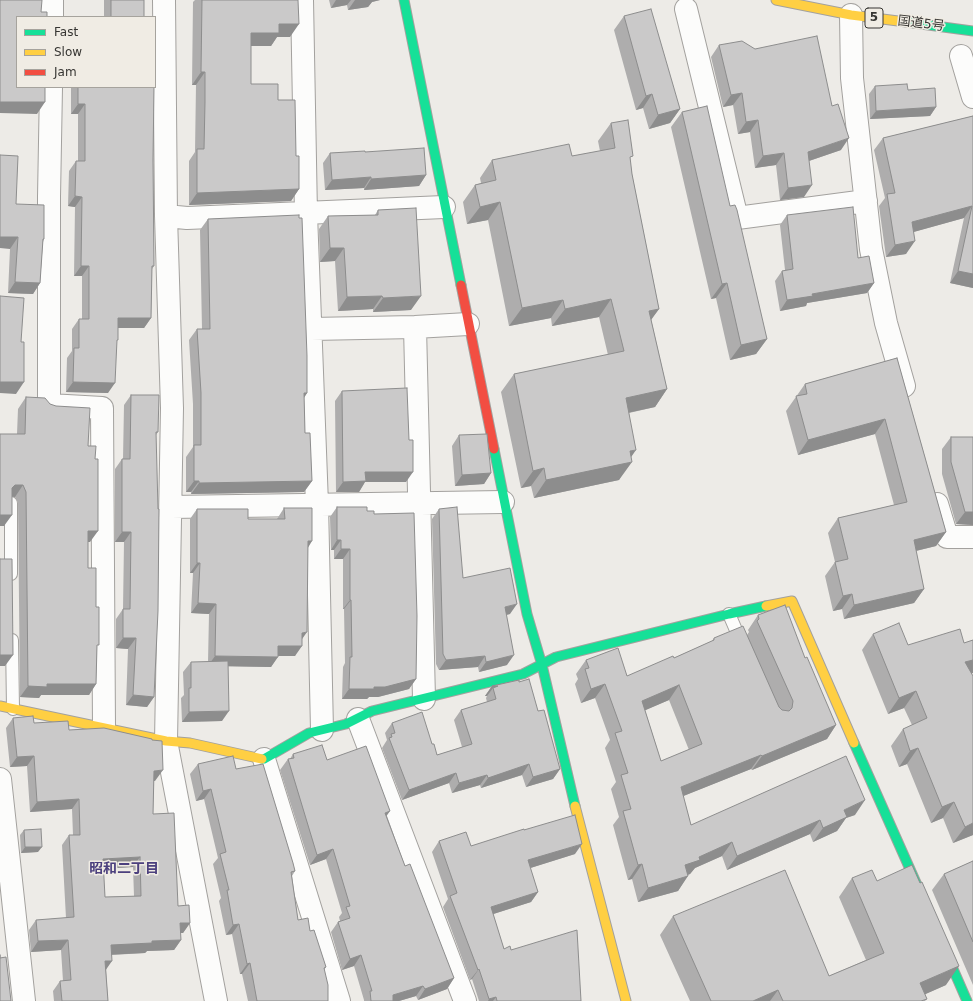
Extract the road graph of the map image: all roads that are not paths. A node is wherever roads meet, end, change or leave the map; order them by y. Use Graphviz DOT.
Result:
graph roads {
  1 [pos="52,0"];
  2 [pos="164,0"];
  3 [pos="302,0"];
  4 [pos="404,0"];
  5 [pos="776,0"];
  6 [pos="686,9"];
  7 [pos="851,14"];
  8 [pos="52,16"];
  9 [pos="973,31"];
  10 [pos="960,56"];
  11 [pos="51,88"];
  12 [pos="973,97"];
  13 [pos="866,202"];
  14 [pos="444,207"];
  15 [pos="306,214"];
  16 [pos="166,216"];
  17 [pos="468,324"];
  18 [pos="415,327"];
  19 [pos="310,329"];
  20 [pos="910,407"];
  21 [pos="932,483"];
  22 [pos="503,502"];
  23 [pos="11,503"];
  24 [pos="419,503"];
  25 [pos="317,504"];
  26 [pos="171,507"];
  27 [pos="973,537"];
  28 [pos="12,582"];
  29 [pos="729,614"];
  30 [pos="12,630"];
  31 [pos="748,656"];
  32 [pos="542,664"];
  33 [pos="424,698"];
  34 [pos="0,706"];
  35 [pos="13,709"];
  36 [pos="358,719"];
  37 [pos="104,726"];
  38 [pos="322,730"];
  39 [pos="166,741"];
  40 [pos="264,759"];
  41 [pos="0,779"];
  42 [pos="923,900"];
  43 [pos="939,936"];
  44 [pos="24,1001"];
  45 [pos="216,1001"];
  46 [pos="339,1001"];
  47 [pos="465,1001"];
  48 [pos="626,1001"];
  49 [pos="967,1001"];
  1 -- 8 [label="street"];
  2 -- 16 [label="street"];
  3 -- 15 [label="street"];
  4 -- 14 [label="main road"];
  5 -- 7 [label="main road, 国道5号 / 5"];
  6 -- 13 [label="street"];
  7 -- 9 [label="main road, 国道5号 / 5"];
  7 -- 13 [label="street"];
  10 -- 12 [label="street"];
  11 -- 37 [label="street"];
  13 -- 20 [label="street"];
  14 -- 15 [label="street"];
  14 -- 17 [label="main road"];
  15 -- 16 [label="street"];
  15 -- 19 [label="street"];
  16 -- 26 [label="street"];
  17 -- 18 [label="street"];
  17 -- 22 [label="main road"];
  18 -- 19 [label="street"];
  18 -- 24 [label="street"];
  19 -- 25 [label="street"];
  21 -- 27 [label="street"];
  22 -- 24 [label="street"];
  22 -- 32 [label="main road"];
  23 -- 28 [label="lane"];
  24 -- 25 [label="street"];
  24 -- 33 [label="street"];
  25 -- 26 [label="street"];
  25 -- 38 [label="street"];
  26 -- 39 [label="street"];
  29 -- 31 [label="lane"];
  29 -- 32 [label="main road"];
  29 -- 42 [label="main road"];
  30 -- 35 [label="lane"];
  32 -- 33 [label="main road"];
  32 -- 48 [label="main road"];
  33 -- 36 [label="main road"];
  34 -- 35 [label="main road"];
  35 -- 37 [label="main road"];
  36 -- 38 [label="main road"];
  36 -- 47 [label="street"];
  37 -- 39 [label="main road"];
  38 -- 40 [label="main road"];
  39 -- 40 [label="main road"];
  39 -- 45 [label="street"];
  40 -- 46 [label="street"];
  41 -- 44 [label="street"];
  43 -- 49 [label="main road"];
}
